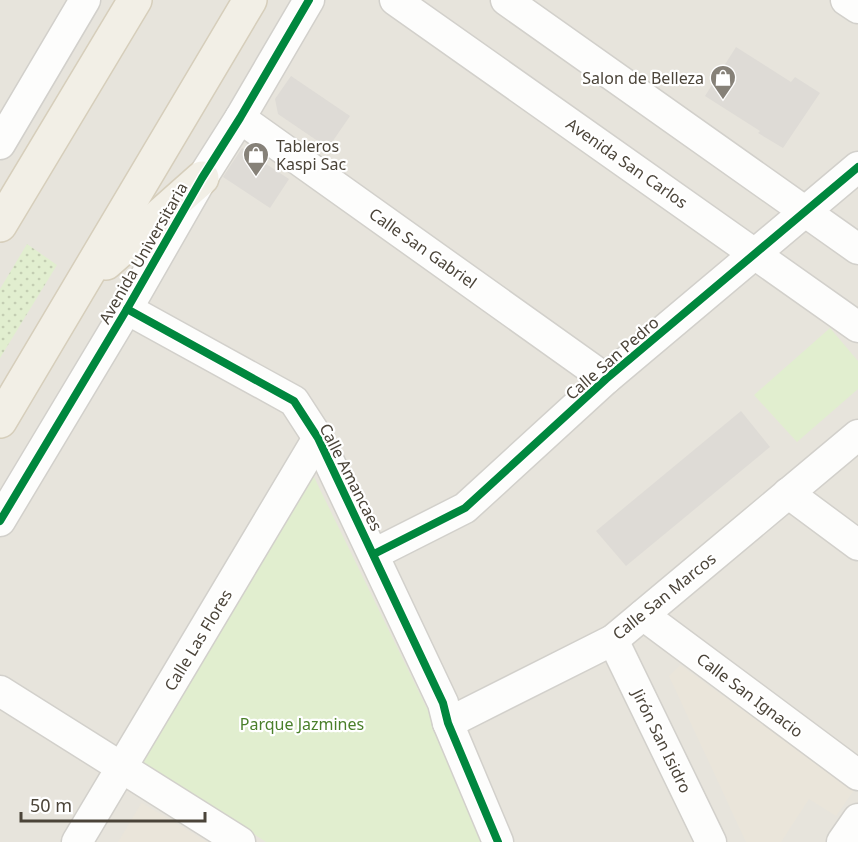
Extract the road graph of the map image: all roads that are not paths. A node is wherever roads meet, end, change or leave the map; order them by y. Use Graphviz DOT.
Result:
graph roads {
  1 [pos="85,0"];
  2 [pos="135,0"];
  3 [pos="250,0"];
  4 [pos="309,0"];
  5 [pos="395,0"];
  6 [pos="506,0"];
  7 [pos="846,0"];
  8 [pos="858,8"];
  9 [pos="240,118"];
  10 [pos="0,144"];
  11 [pos="858,167"];
  12 [pos="202,178"];
  13 [pos="805,211"];
  14 [pos="0,225"];
  15 [pos="858,249"];
  16 [pos="756,255"];
  17 [pos="82,284"];
  18 [pos="127,309"];
  19 [pos="858,327"];
  20 [pos="606,379"];
  21 [pos="0,421"];
  22 [pos="858,435"];
  23 [pos="318,438"];
  24 [pos="788,493"];
  25 [pos="0,520"];
  26 [pos="858,545"];
  27 [pos="374,554"];
  28 [pos="643,615"];
  29 [pos="613,639"];
  30 [pos="0,691"];
  31 [pos="448,723"];
  32 [pos="122,768"];
  33 [pos="858,776"];
  34 [pos="858,819"];
  35 [pos="77,842"];
  36 [pos="240,842"];
  37 [pos="498,842"];
  38 [pos="711,842"];
  39 [pos="842,842"];
  1 -- 10 [label="street"];
  2 -- 14 [label="main road"];
  3 -- 17 [label="main road"];
  4 -- 9 [label="street, Avenida Universitaria"];
  5 -- 16 [label="street, Avenida San Carlos"];
  6 -- 13 [label="street"];
  7 -- 8 [label="street"];
  9 -- 12 [label="street, Avenida Universitaria"];
  9 -- 20 [label="street, Calle San Gabriel"];
  11 -- 13 [label="street, Calle San Pedro"];
  12 -- 17 [label="main road"];
  12 -- 18 [label="street, Avenida Universitaria"];
  13 -- 15 [label="street"];
  13 -- 16 [label="street, Calle San Pedro"];
  16 -- 19 [label="street, Avenida San Carlos"];
  16 -- 20 [label="street, Calle San Pedro"];
  17 -- 21 [label="main road"];
  18 -- 23 [label="street, Calle Amancaes"];
  18 -- 25 [label="street, Avenida Universitaria"];
  20 -- 27 [label="street, Calle San Pedro"];
  22 -- 24 [label="street, Calle San Marcos"];
  23 -- 27 [label="street, Calle Amancaes"];
  23 -- 32 [label="street, Calle Las Flores"];
  24 -- 26 [label="street"];
  24 -- 28 [label="street, Calle San Marcos"];
  27 -- 31 [label="street, Calle Amancaes"];
  28 -- 29 [label="street, Calle San Marcos"];
  28 -- 33 [label="street, Calle San Ignacio"];
  29 -- 31 [label="street, Calle San Marcos"];
  29 -- 38 [label="street, Jirón San Isidro"];
  30 -- 32 [label="street"];
  31 -- 37 [label="street, Calle Amancaes"];
  32 -- 35 [label="street, Calle Las Flores"];
  32 -- 36 [label="street"];
  34 -- 39 [label="street"];
}
